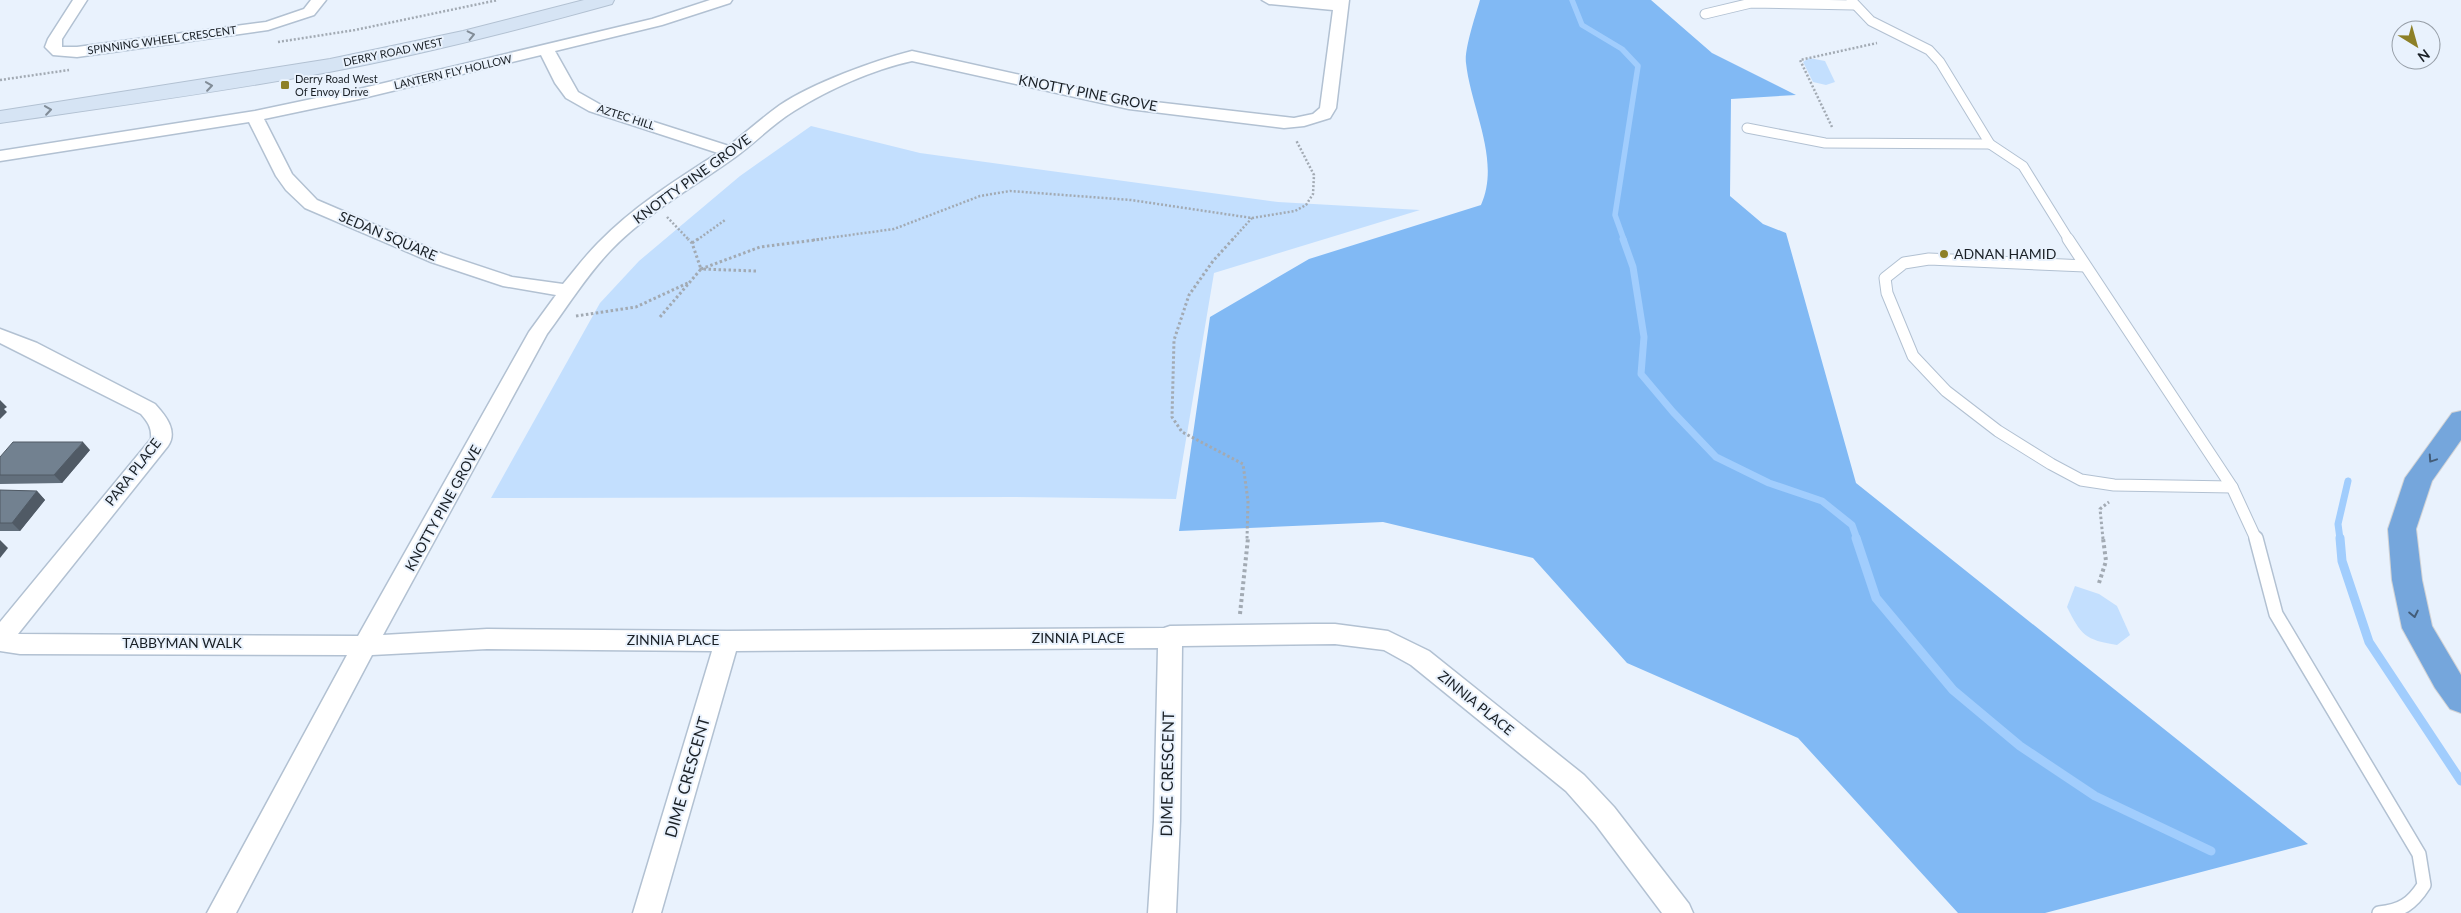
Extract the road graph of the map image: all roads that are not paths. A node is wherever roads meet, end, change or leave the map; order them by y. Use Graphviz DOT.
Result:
graph roads {
  1 [pos="80,0"];
  2 [pos="319,0"];
  3 [pos="546,0"];
  4 [pos="605,0"];
  5 [pos="725,0"];
  6 [pos="1269,0"];
  7 [pos="1749,2"];
  8 [pos="1852,2"];
  9 [pos="1341,3"];
  10 [pos="1705,14"];
  11 [pos="546,49"];
  12 [pos="0,100"];
  13 [pos="255,116"];
  14 [pos="0,117"];
  15 [pos="1746,128"];
  16 [pos="1990,144"];
  17 [pos="731,152"];
  18 [pos="0,156"];
  19 [pos="2085,266"];
  20 [pos="569,291"];
  21 [pos="0,335"];
  22 [pos="2461,420"];
  23 [pos="2232,487"];
  24 [pos="1170,636"];
  25 [pos="0,640"];
  26 [pos="727,640"];
  27 [pos="365,646"];
  28 [pos="2461,699"];
  29 [pos="221,913"];
  30 [pos="647,913"];
  31 [pos="1162,913"];
  32 [pos="1679,913"];
  33 [pos="2379,913"];
  1 -- 2 [label="street, SPINNING WHEEL CRESCENT"];
  3 -- 12 [label="main road, DERRY ROAD WEST"];
  14 -- 4 [label="main road, DERRY ROAD WEST, one-way"];
  5 -- 11 [label="street, LANTERN FLY HOLLOW"];
  6 -- 9 [label="street"];
  7 -- 8 [label="lane"];
  7 -- 10 [label="lane"];
  8 -- 16 [label="lane"];
  9 -- 17 [label="street, KNOTTY PINE GROVE"];
  11 -- 13 [label="street, LANTERN FLY HOLLOW"];
  11 -- 17 [label="street, AZTEC HILL"];
  13 -- 18 [label="street, LANTERN FLY HOLLOW"];
  13 -- 20 [label="street, SEDAN SQUARE"];
  15 -- 16 [label="lane"];
  16 -- 19 [label="lane"];
  17 -- 20 [label="street, KNOTTY PINE GROVE"];
  19 -- 23 [label="lane"];
  19 -- 23 [label="lane"];
  20 -- 27 [label="street, KNOTTY PINE GROVE"];
  21 -- 25 [label="street, PARA PLACE"];
  22 -- 28 [label="highway, one-way"];
  23 -- 33 [label="lane"];
  24 -- 26 [label="street, ZINNIA PLACE"];
  24 -- 31 [label="street, DIME CRESCENT"];
  24 -- 32 [label="street, ZINNIA PLACE"];
  25 -- 27 [label="street, TABBYMAN WALK"];
  26 -- 27 [label="street, ZINNIA PLACE"];
  26 -- 30 [label="street, DIME CRESCENT"];
  27 -- 29 [label="street, KNOTTY PINE GROVE"];
}
